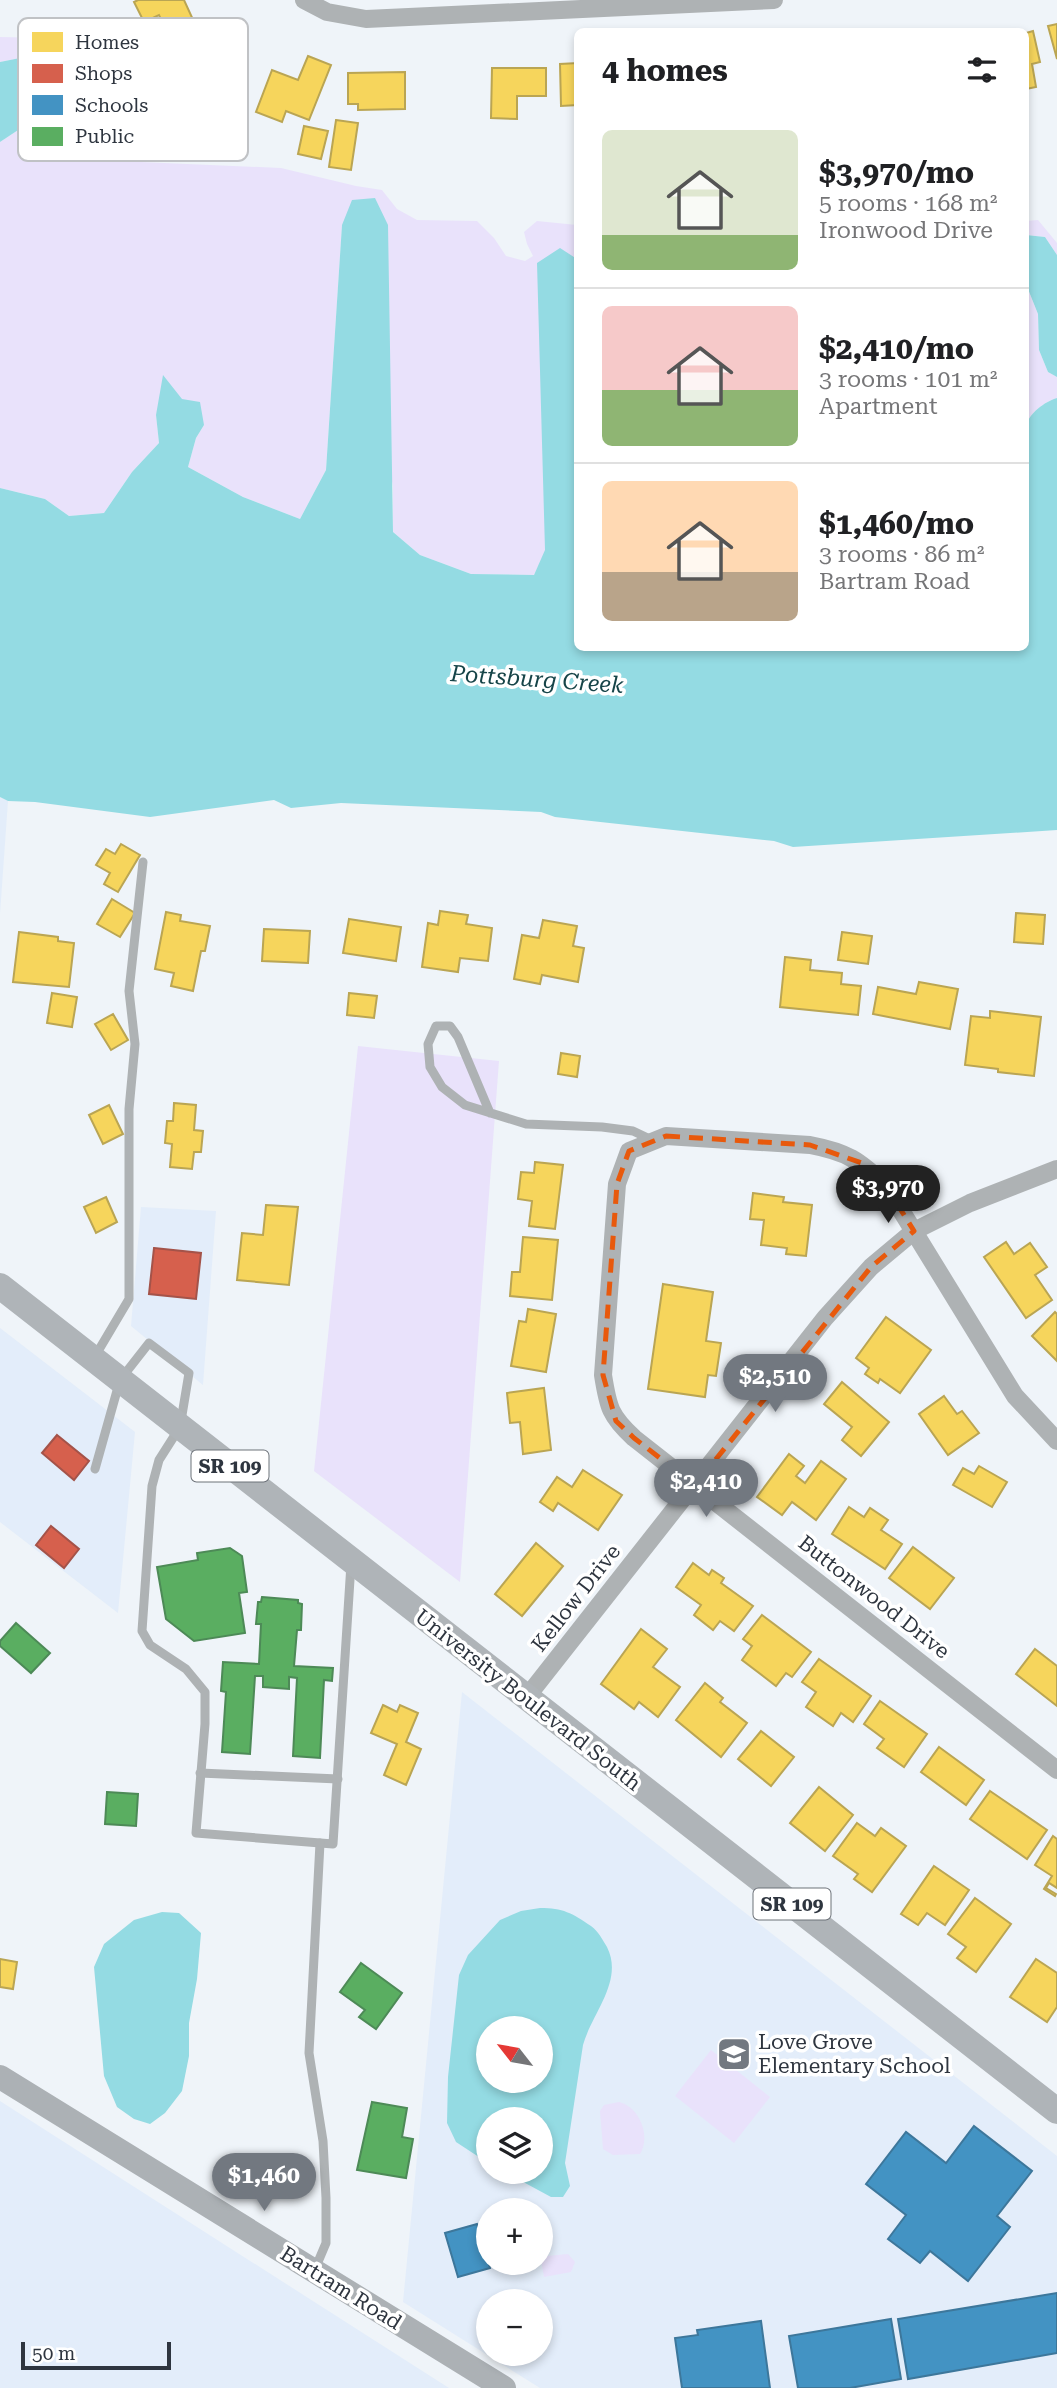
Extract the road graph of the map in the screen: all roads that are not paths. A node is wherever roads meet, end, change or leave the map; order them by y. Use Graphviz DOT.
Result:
graph roads {
  1 [pos="304,0"];
  2 [pos="775,0"];
  3 [pos="143,862"];
  4 [pos="490,1113"];
  5 [pos="654,1141"];
  6 [pos="1057,1169"];
  7 [pos="914,1231"];
  8 [pos="0,1286"];
  9 [pos="93,1359"];
  10 [pos="120,1380"];
  11 [pos="180,1427"];
  12 [pos="1057,1441"];
  13 [pos="95,1469"];
  14 [pos="695,1485"];
  15 [pos="351,1562"];
  16 [pos="526,1698"];
  17 [pos="1057,1770"];
  18 [pos="200,1773"];
  19 [pos="338,1779"];
  20 [pos="320,1843"];
  21 [pos="0,2077"];
  22 [pos="1057,2111"];
  23 [pos="314,2271"];
  24 [pos="503,2388"];
  1 -- 2 [label="street"];
  3 -- 9 [label="lane"];
  4 -- 4 [label="lane"];
  4 -- 5 [label="lane"];
  5 -- 7 [label="street"];
  5 -- 14 [label="street, Buttonwood Drive"];
  6 -- 7 [label="street, Kellow Drive"];
  7 -- 12 [label="street"];
  7 -- 14 [label="street, Kellow Drive"];
  8 -- 9 [label="main road, University Boulevard South / SR 109"];
  9 -- 10 [label="main road, University Boulevard South / SR 109"];
  10 -- 11 [label="main road, University Boulevard South / SR 109"];
  10 -- 11 [label="lane"];
  10 -- 13 [label="lane"];
  11 -- 15 [label="main road, University Boulevard South / SR 109"];
  11 -- 18 [label="lane"];
  14 -- 16 [label="street, Kellow Drive"];
  14 -- 17 [label="street, Buttonwood Drive"];
  15 -- 16 [label="main road, University Boulevard South / SR 109"];
  15 -- 19 [label="lane"];
  16 -- 22 [label="main road, University Boulevard South / SR 109"];
  18 -- 19 [label="lane"];
  18 -- 20 [label="lane"];
  19 -- 20 [label="lane"];
  20 -- 23 [label="lane"];
  21 -- 23 [label="street, Bartram Road"];
  23 -- 24 [label="street, Bartram Road"];
}
